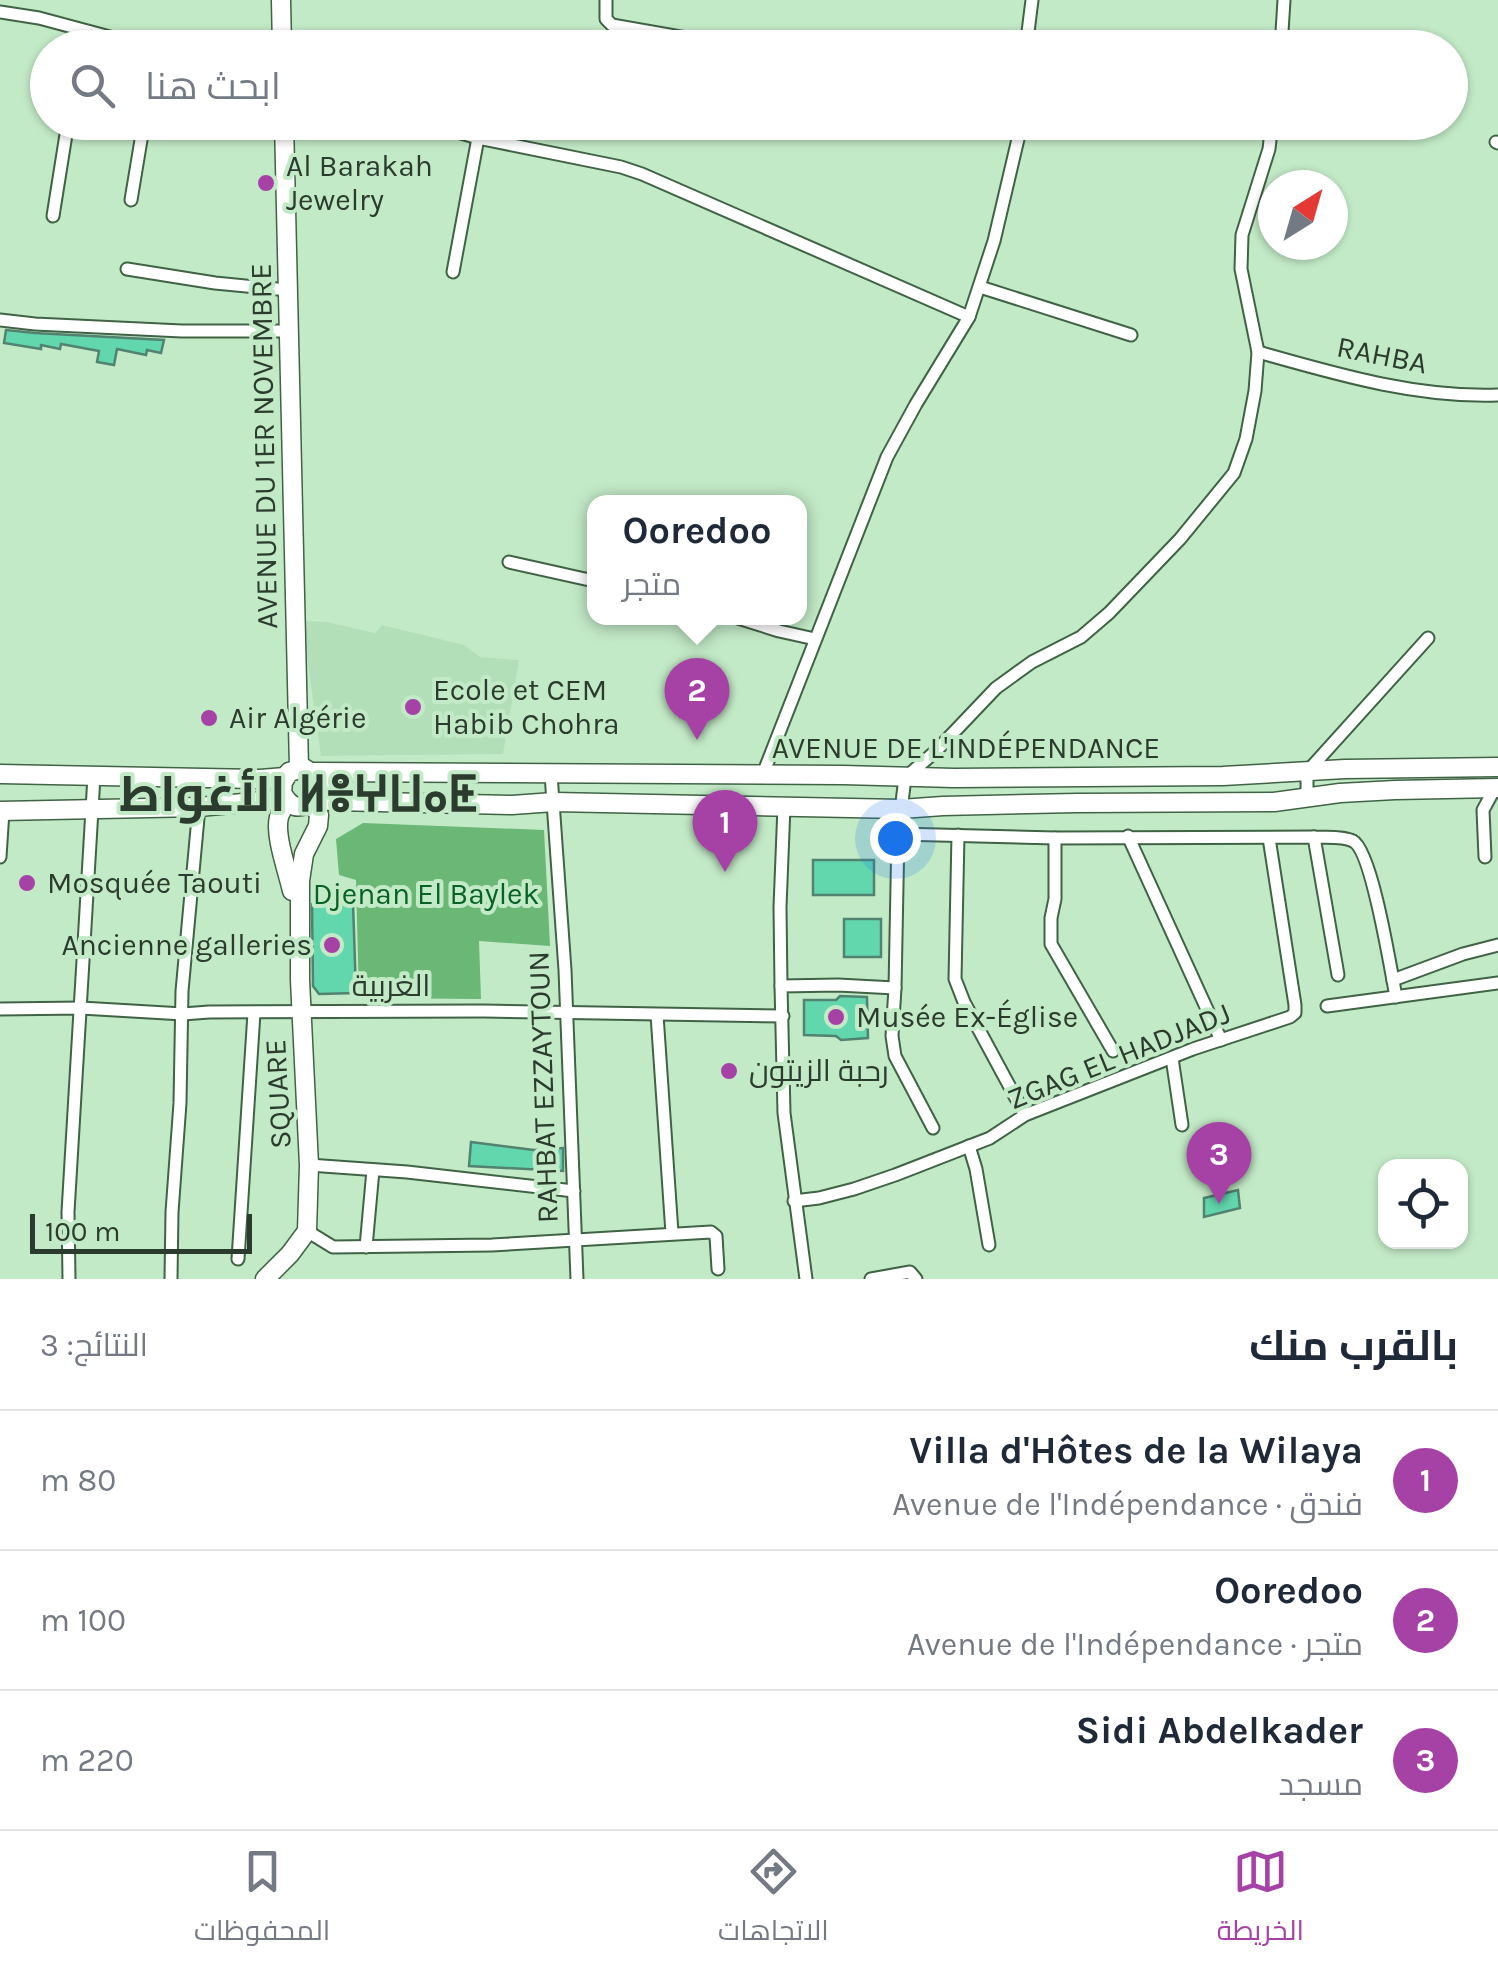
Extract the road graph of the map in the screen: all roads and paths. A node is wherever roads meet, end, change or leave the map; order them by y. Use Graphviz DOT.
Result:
graph roads {
  1 [pos="281,0"];
  2 [pos="606,0"];
  3 [pos="1032,0"];
  4 [pos="1284,0"];
  5 [pos="0,12"];
  6 [pos="79,30"];
  7 [pos="282,30"];
  8 [pos="640,30"];
  9 [pos="1028,30"];
  10 [pos="1282,30"];
  11 [pos="65,140"];
  12 [pos="141,140"];
  13 [pos="284,140"];
  14 [pos="478,140"];
  15 [pos="488,140"];
  16 [pos="1018,140"];
  17 [pos="1270,140"];
  18 [pos="132,200"];
  19 [pos="53,216"];
  20 [pos="127,269"];
  21 [pos="453,272"];
  22 [pos="980,286"];
  23 [pos="288,290"];
  24 [pos="969,317"];
  25 [pos="0,320"];
  26 [pos="289,330"];
  27 [pos="1131,335"];
  28 [pos="1258,352"];
  29 [pos="1498,395"];
  30 [pos="509,562"];
  31 [pos="587,579"];
  32 [pos="761,625"];
  33 [pos="1428,638"];
  34 [pos="815,639"];
  35 [pos="1498,767"];
  36 [pos="299,772"];
  37 [pos="1307,772"];
  38 [pos="0,774"];
  39 [pos="551,774"];
  40 [pos="764,774"];
  41 [pos="94,776"];
  42 [pos="905,778"];
  43 [pos="1496,788"];
  44 [pos="1307,798"];
  45 [pos="286,800"];
  46 [pos="554,802"];
  47 [pos="314,803"];
  48 [pos="784,806"];
  49 [pos="198,807"];
  50 [pos="901,809"];
  51 [pos="92,810"];
  52 [pos="2,811"];
  53 [pos="898,834"];
  54 [pos="958,835"];
  55 [pos="1128,836"];
  56 [pos="1314,837"];
  57 [pos="1055,838"];
  58 [pos="1269,838"];
  59 [pos="0,858"];
  60 [pos="1485,858"];
  61 [pos="300,926"];
  62 [pos="1498,946"];
  63 [pos="1338,975"];
  64 [pos="1393,980"];
  65 [pos="1498,984"];
  66 [pos="782,986"];
  67 [pos="895,988"];
  68 [pos="1396,997"];
  69 [pos="1327,1006"];
  70 [pos="80,1008"];
  71 [pos="0,1009"];
  72 [pos="302,1011"];
  73 [pos="254,1013"];
  74 [pos="565,1013"];
  75 [pos="182,1014"];
  76 [pos="657,1015"];
  77 [pos="783,1016"];
  78 [pos="1221,1040"];
  79 [pos="1113,1051"];
  80 [pos="1172,1058"];
  81 [pos="1025,1115"];
  82 [pos="1182,1126"];
  83 [pos="933,1128"];
  84 [pos="968,1146"];
  85 [pos="309,1165"];
  86 [pos="373,1170"];
  87 [pos="574,1191"];
  88 [pos="794,1200"];
  89 [pos="308,1231"];
  90 [pos="672,1233"];
  91 [pos="575,1240"];
  92 [pos="989,1244"];
  93 [pos="366,1247"];
  94 [pos="238,1259"];
  95 [pos="718,1270"];
  96 [pos="69,1279"];
  97 [pos="171,1279"];
  98 [pos="265,1279"];
  99 [pos="577,1279"];
  100 [pos="806,1279"];
  101 [pos="871,1279"];
  102 [pos="916,1279"];
  1 -- 7 [label="main road"];
  2 -- 8 [label="street"];
  3 -- 9 [label="street"];
  4 -- 10 [label="street"];
  5 -- 6 [label="street"];
  11 -- 19 [label="street"];
  12 -- 18 [label="street"];
  13 -- 23 [label="main road, AVENUE DU 1ER NOVEMBRE"];
  14 -- 21 [label="street"];
  15 -- 24 [label="street"];
  16 -- 22 [label="street"];
  17 -- 28 [label="street"];
  20 -- 23 [label="street"];
  22 -- 24 [label="street"];
  22 -- 27 [label="street"];
  23 -- 26 [label="main road, AVENUE DU 1ER NOVEMBRE"];
  24 -- 34 [label="street"];
  25 -- 26 [label="street"];
  26 -- 36 [label="main road, AVENUE DU 1ER NOVEMBRE"];
  28 -- 29 [label="street, RAHBA"];
  28 -- 42 [label="street"];
  30 -- 31 [label="street"];
  32 -- 34 [label="street"];
  33 -- 37 [label="street"];
  34 -- 40 [label="street"];
  35 -- 37 [label="main road, AVENUE DE L'INDÉPENDANCE"];
  36 -- 39 [label="main road, AVENUE DE L'INDÉPENDANCE"];
  36 -- 41 [label="main road, AVENUE DE L'INDÉPENDANCE"];
  36 -- 45 [label="main road"];
  36 -- 47 [label="main road"];
  37 -- 42 [label="main road, AVENUE DE L'INDÉPENDANCE"];
  37 -- 44 [label="street"];
  38 -- 41 [label="main road, AVENUE DE L'INDÉPENDANCE"];
  39 -- 40 [label="main road, AVENUE DE L'INDÉPENDANCE"];
  39 -- 46 [label="street, RAHBAT EZZAYTOUN"];
  40 -- 42 [label="main road, AVENUE DE L'INDÉPENDANCE"];
  41 -- 51 [label="street"];
  42 -- 50 [label="street"];
  43 -- 44 [label="main road, AVENUE DE L'INDÉPENDANCE"];
  43 -- 60 [label="street"];
  44 -- 50 [label="main road, AVENUE DE L'INDÉPENDANCE"];
  45 -- 47 [label="main road"];
  45 -- 49 [label="main road"];
  45 -- 61 [label="main road"];
  46 -- 47 [label="main road, AVENUE DE L'INDÉPENDANCE"];
  46 -- 48 [label="main road, AVENUE DE L'INDÉPENDANCE"];
  46 -- 74 [label="street, RAHBAT EZZAYTOUN"];
  47 -- 61 [label="main road"];
  48 -- 50 [label="main road, AVENUE DE L'INDÉPENDANCE"];
  48 -- 66 [label="street"];
  49 -- 51 [label="main road"];
  49 -- 75 [label="street"];
  50 -- 53 [label="street"];
  51 -- 52 [label="main road"];
  51 -- 70 [label="street"];
  52 -- 59 [label="street"];
  53 -- 54 [label="street"];
  53 -- 67 [label="street"];
  54 -- 57 [label="street"];
  54 -- 81 [label="street"];
  55 -- 57 [label="street"];
  55 -- 58 [label="street"];
  55 -- 78 [label="street"];
  56 -- 58 [label="street"];
  56 -- 63 [label="street"];
  56 -- 64 [label="street"];
  57 -- 79 [label="street"];
  58 -- 78 [label="street, ZGAG EL HADJADJ"];
  61 -- 72 [label="main road, SQUARE"];
  62 -- 64 [label="street"];
  64 -- 68 [label="street"];
  65 -- 68 [label="street"];
  66 -- 67 [label="street"];
  66 -- 77 [label="street"];
  67 -- 83 [label="street"];
  68 -- 69 [label="street"];
  70 -- 71 [label="street, الغربية"];
  70 -- 75 [label="street, الغربية"];
  70 -- 96 [label="street"];
  72 -- 73 [label="street, الغربية"];
  72 -- 74 [label="street, الغربية"];
  72 -- 85 [label="main road, SQUARE"];
  73 -- 75 [label="street, الغربية"];
  73 -- 94 [label="street"];
  74 -- 76 [label="street, الغربية"];
  74 -- 87 [label="street, RAHBAT EZZAYTOUN"];
  75 -- 97 [label="street"];
  76 -- 77 [label="street, الغربية"];
  76 -- 90 [label="street"];
  77 -- 88 [label="street"];
  78 -- 80 [label="street, ZGAG EL HADJADJ"];
  80 -- 81 [label="street, ZGAG EL HADJADJ"];
  80 -- 82 [label="street"];
  81 -- 84 [label="street, ZGAG EL HADJADJ"];
  84 -- 88 [label="street, ZGAG EL HADJADJ"];
  84 -- 92 [label="street"];
  85 -- 86 [label="street"];
  85 -- 89 [label="main road, SQUARE"];
  86 -- 87 [label="street"];
  86 -- 93 [label="street"];
  87 -- 91 [label="street, RAHBAT EZZAYTOUN"];
  88 -- 100 [label="street"];
  89 -- 93 [label="street"];
  89 -- 98 [label="main road"];
  90 -- 91 [label="street"];
  90 -- 95 [label="street"];
  91 -- 93 [label="street"];
  91 -- 99 [label="street, RAHBAT EZZAYTOUN"];
  101 -- 102 [label="street"];
}
